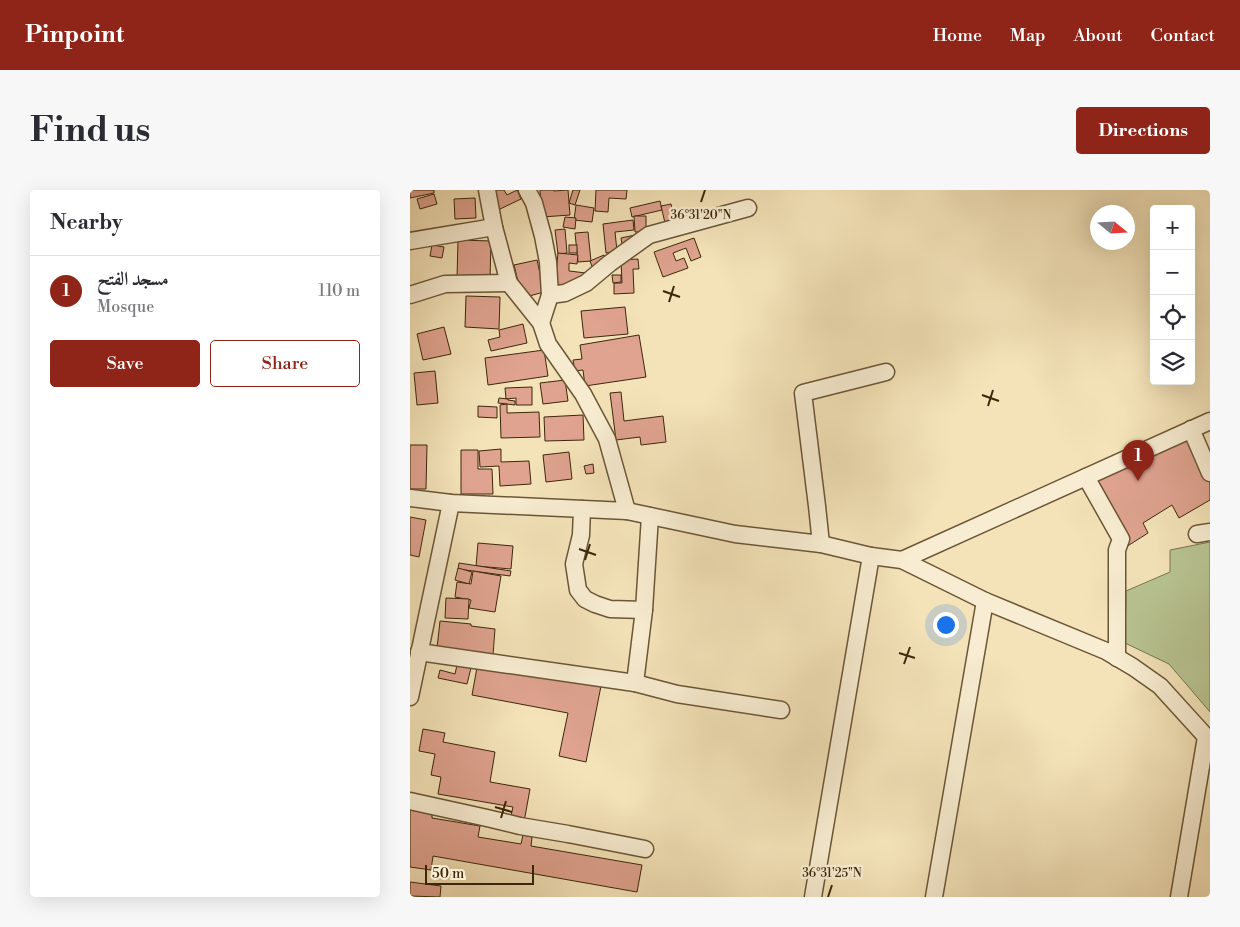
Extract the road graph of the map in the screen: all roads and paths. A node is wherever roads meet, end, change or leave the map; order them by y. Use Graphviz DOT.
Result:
graph roads {
  1 [pos="488,190"];
  2 [pos="526,190"];
  3 [pos="748,208"];
  4 [pos="494,227"];
  5 [pos="410,241"];
  6 [pos="510,283"];
  7 [pos="410,294"];
  8 [pos="550,295"];
  9 [pos="541,323"];
  10 [pos="886,372"];
  11 [pos="1210,421"];
  12 [pos="1192,429"];
  13 [pos="1210,473"];
  14 [pos="1086,477"];
  15 [pos="410,498"];
  16 [pos="451,503"];
  17 [pos="582,509"];
  18 [pos="627,511"];
  19 [pos="650,516"];
  20 [pos="820,544"];
  21 [pos="871,556"];
  22 [pos="902,560"];
  23 [pos="985,601"];
  24 [pos="644,610"];
  25 [pos="419,652"];
  26 [pos="1117,658"];
  27 [pos="635,683"];
  28 [pos="410,697"];
  29 [pos="781,710"];
  30 [pos="1208,739"];
  31 [pos="410,801"];
  32 [pos="645,849"];
  33 [pos="813,897"];
  34 [pos="934,897"];
  35 [pos="1179,897"];
  1 -- 4 [label="street"];
  2 -- 8 [label="street"];
  3 -- 8 [label="street"];
  4 -- 5 [label="street"];
  4 -- 6 [label="street"];
  6 -- 7 [label="street"];
  6 -- 9 [label="street"];
  8 -- 9 [label="street"];
  9 -- 18 [label="street"];
  10 -- 20 [label="street"];
  11 -- 12 [label="street"];
  12 -- 13 [label="street"];
  12 -- 14 [label="street"];
  14 -- 22 [label="street"];
  14 -- 26 [label="street"];
  15 -- 16 [label="street"];
  16 -- 17 [label="street"];
  16 -- 25 [label="street"];
  17 -- 18 [label="street"];
  17 -- 24 [label="street"];
  18 -- 19 [label="street"];
  19 -- 20 [label="street"];
  19 -- 24 [label="street"];
  20 -- 21 [label="street"];
  21 -- 22 [label="street"];
  21 -- 33 [label="street"];
  22 -- 23 [label="street"];
  23 -- 26 [label="street"];
  23 -- 34 [label="street"];
  24 -- 27 [label="street"];
  25 -- 27 [label="street"];
  25 -- 28 [label="street"];
  26 -- 30 [label="street"];
  27 -- 29 [label="street"];
  30 -- 35 [label="street"];
  31 -- 32 [label="street"];
}
